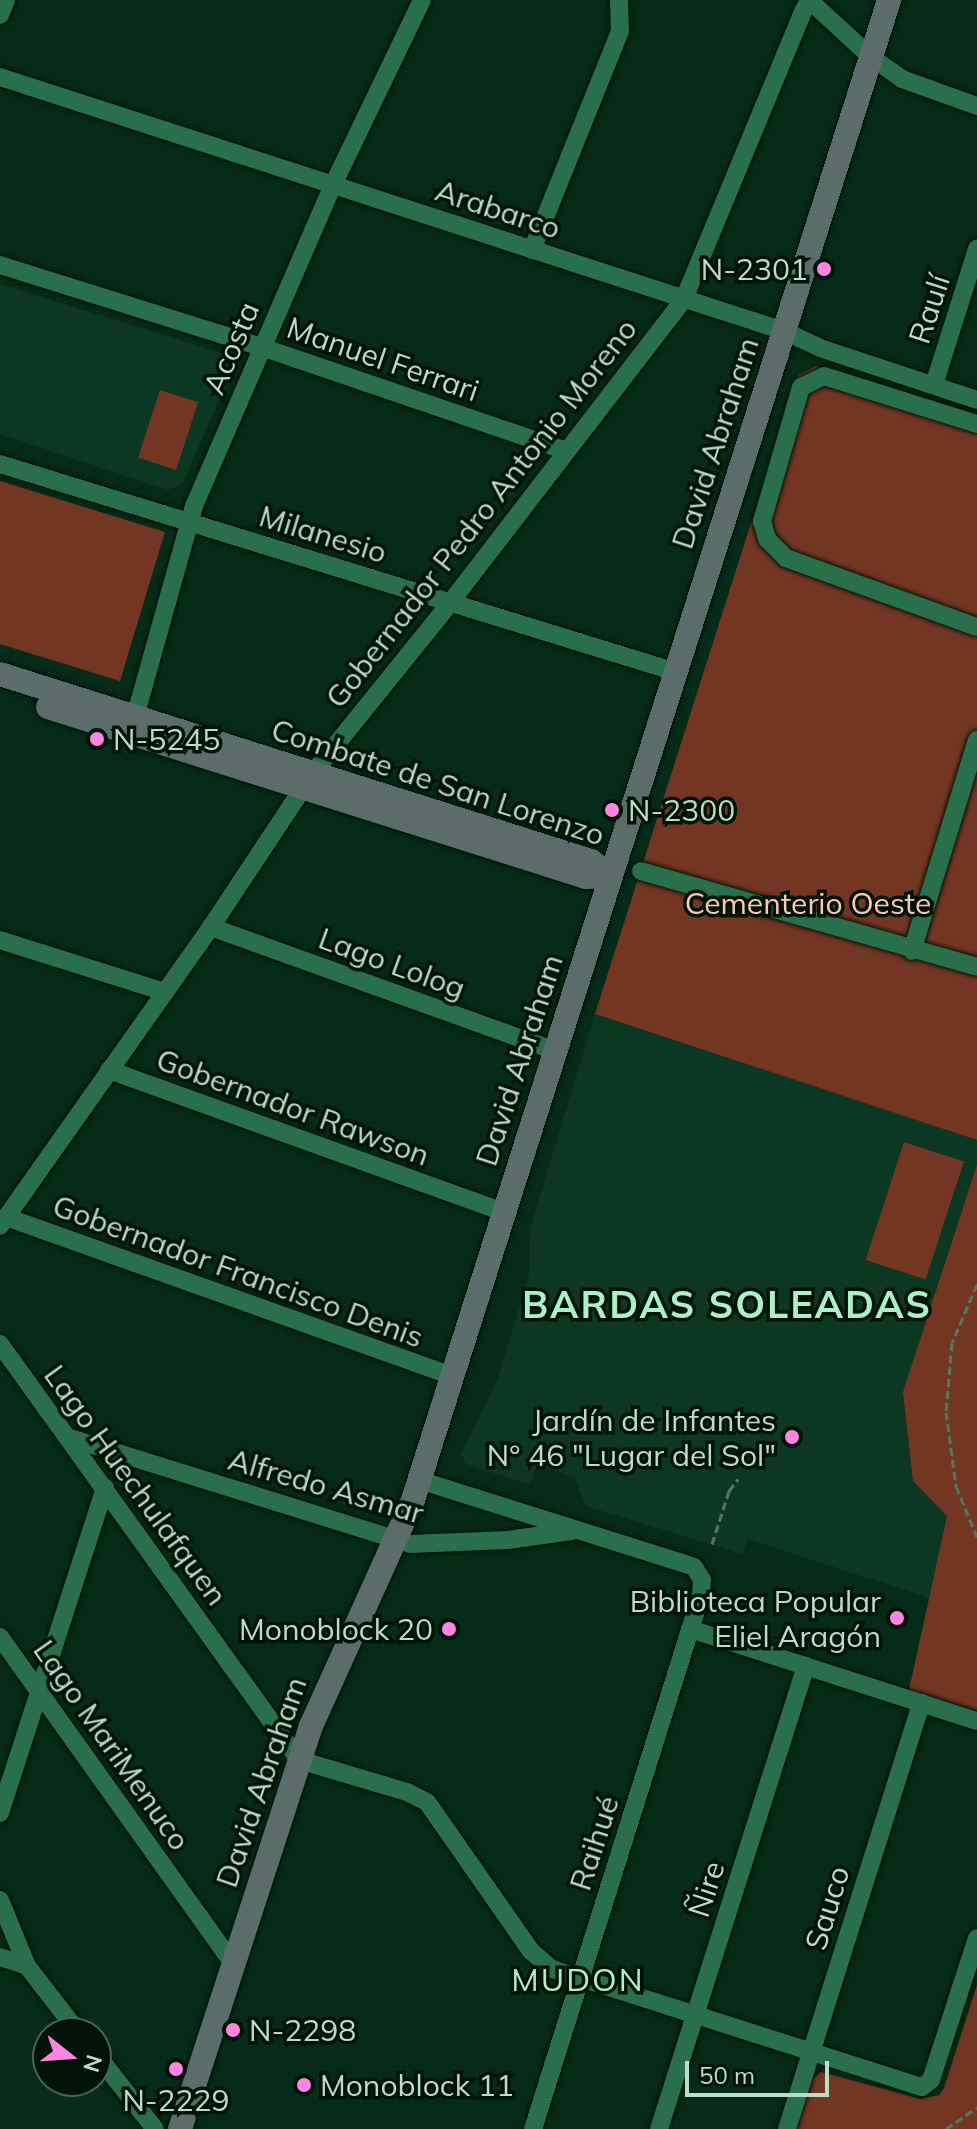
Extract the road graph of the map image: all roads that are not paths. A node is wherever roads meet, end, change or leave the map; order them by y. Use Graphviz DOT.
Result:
graph roads {
  1 [pos="6,0"];
  2 [pos="619,0"];
  3 [pos="810,0"];
  4 [pos="889,0"];
  5 [pos="417,1"];
  6 [pos="0,15"];
  7 [pos="871,57"];
  8 [pos="0,77"];
  9 [pos="977,106"];
  10 [pos="333,185"];
  11 [pos="977,249"];
  12 [pos="532,250"];
  13 [pos="0,265"];
  14 [pos="684,299"];
  15 [pos="784,331"];
  16 [pos="261,347"];
  17 [pos="934,385"];
  18 [pos="977,400"];
  19 [pos="977,424"];
  20 [pos="564,450"];
  21 [pos="0,464"];
  22 [pos="188,522"];
  23 [pos="450,603"];
  24 [pos="977,627"];
  25 [pos="676,672"];
  26 [pos="0,674"];
  27 [pos="0,692"];
  28 [pos="132,725"];
  29 [pos="977,740"];
  30 [pos="308,780"];
  31 [pos="641,871"];
  32 [pos="611,876"];
  33 [pos="211,927"];
  34 [pos="0,940"];
  35 [pos="912,951"];
  36 [pos="977,967"];
  37 [pos="165,992"];
  38 [pos="555,1051"];
  39 [pos="109,1070"];
  40 [pos="504,1212"];
  41 [pos="3,1222"];
  42 [pos="0,1344"];
  43 [pos="452,1376"];
  44 [pos="67,1437"];
  45 [pos="419,1480"];
  46 [pos="105,1488"];
  47 [pos="576,1530"];
  48 [pos="397,1541"];
  49 [pos="700,1573"];
  50 [pos="690,1629"];
  51 [pos="0,1637"];
  52 [pos="806,1666"];
  53 [pos="40,1690"];
  54 [pos="921,1703"];
  55 [pos="977,1721"];
  56 [pos="299,1760"];
  57 [pos="0,1813"];
  58 [pos="0,1900"];
  59 [pos="977,1938"];
  60 [pos="0,1957"];
  61 [pos="234,1965"];
  62 [pos="27,1966"];
  63 [pos="580,1980"];
  64 [pos="67,2017"];
  65 [pos="695,2017"];
  66 [pos="811,2053"];
  67 [pos="112,2074"];
  68 [pos="155,2129"];
  69 [pos="180,2129"];
  70 [pos="533,2129"];
  71 [pos="659,2129"];
  72 [pos="787,2129"];
  1 -- 6 [label="street"];
  2 -- 12 [label="street"];
  3 -- 7 [label="street"];
  3 -- 14 [label="street, Gobernador Pedro Antonio Moreno"];
  4 -- 7 [label="main road, David Abraham"];
  5 -- 10 [label="street, Acosta"];
  7 -- 9 [label="street"];
  7 -- 15 [label="main road, David Abraham"];
  8 -- 10 [label="street, Arabarco"];
  10 -- 12 [label="street, Arabarco"];
  10 -- 16 [label="street, Acosta"];
  11 -- 17 [label="street, Raulí"];
  12 -- 14 [label="street, Arabarco"];
  13 -- 16 [label="street, Manuel Ferrari"];
  14 -- 15 [label="street, Arabarco"];
  14 -- 20 [label="street, Gobernador Pedro Antonio Moreno"];
  15 -- 17 [label="street, Arabarco"];
  15 -- 25 [label="main road, David Abraham"];
  16 -- 20 [label="street, Manuel Ferrari"];
  16 -- 22 [label="street, Acosta"];
  17 -- 18 [label="street, Arabarco"];
  19 -- 24 [label="street"];
  20 -- 23 [label="street, Gobernador Pedro Antonio Moreno"];
  21 -- 22 [label="street, Milanesio"];
  22 -- 23 [label="street, Milanesio"];
  22 -- 28 [label="street, Acosta"];
  23 -- 25 [label="street, Milanesio"];
  23 -- 30 [label="street, Gobernador Pedro Antonio Moreno"];
  25 -- 32 [label="main road, David Abraham"];
  26 -- 28 [label="main road, Combate de San Lorenzo"];
  27 -- 28 [label="main road, Combate de San Lorenzo"];
  28 -- 30 [label="main road, Combate de San Lorenzo"];
  29 -- 35 [label="street"];
  30 -- 32 [label="main road, Combate de San Lorenzo"];
  30 -- 33 [label="street, Gobernador Pedro Antonio Moreno"];
  31 -- 35 [label="street"];
  32 -- 38 [label="main road, David Abraham"];
  33 -- 37 [label="street, Gobernador Pedro Antonio Moreno"];
  33 -- 38 [label="street, Lago Lolog"];
  34 -- 37 [label="street"];
  35 -- 36 [label="street"];
  37 -- 39 [label="street, Gobernador Pedro Antonio Moreno"];
  38 -- 40 [label="main road, David Abraham"];
  39 -- 40 [label="street, Gobernador Rawson"];
  39 -- 41 [label="street, Gobernador Pedro Antonio Moreno"];
  40 -- 43 [label="main road, David Abraham"];
  41 -- 43 [label="street, Gobernador Francisco Denis"];
  42 -- 44 [label="street, Lago Huechulafquen"];
  43 -- 45 [label="main road, David Abraham"];
  44 -- 46 [label="street, Lago Huechulafquen"];
  44 -- 48 [label="street, Alfredo Asmar"];
  45 -- 47 [label="street, Alfredo Asmar"];
  45 -- 48 [label="main road, David Abraham"];
  46 -- 53 [label="street"];
  46 -- 56 [label="street, Lago Huechulafquen"];
  47 -- 48 [label="street, Alfredo Asmar"];
  47 -- 49 [label="street, Alfredo Asmar"];
  48 -- 56 [label="main road, David Abraham"];
  49 -- 50 [label="street, Raihué"];
  50 -- 52 [label="street"];
  50 -- 63 [label="street, Raihué"];
  51 -- 53 [label="street, Lago MariMenuco"];
  52 -- 54 [label="street"];
  52 -- 65 [label="street, Ñire"];
  53 -- 57 [label="street"];
  53 -- 61 [label="street, Lago MariMenuco"];
  54 -- 55 [label="street"];
  54 -- 66 [label="street, Sauco"];
  56 -- 61 [label="main road, David Abraham"];
  56 -- 63 [label="street"];
  58 -- 62 [label="street"];
  59 -- 66 [label="street"];
  60 -- 62 [label="street"];
  61 -- 69 [label="main road, David Abraham"];
  62 -- 64 [label="street"];
  63 -- 65 [label="street"];
  63 -- 70 [label="street, Raihué"];
  65 -- 66 [label="street"];
  65 -- 71 [label="street, Ñire"];
  66 -- 72 [label="street, Sauco"];
  67 -- 68 [label="street"];
}
